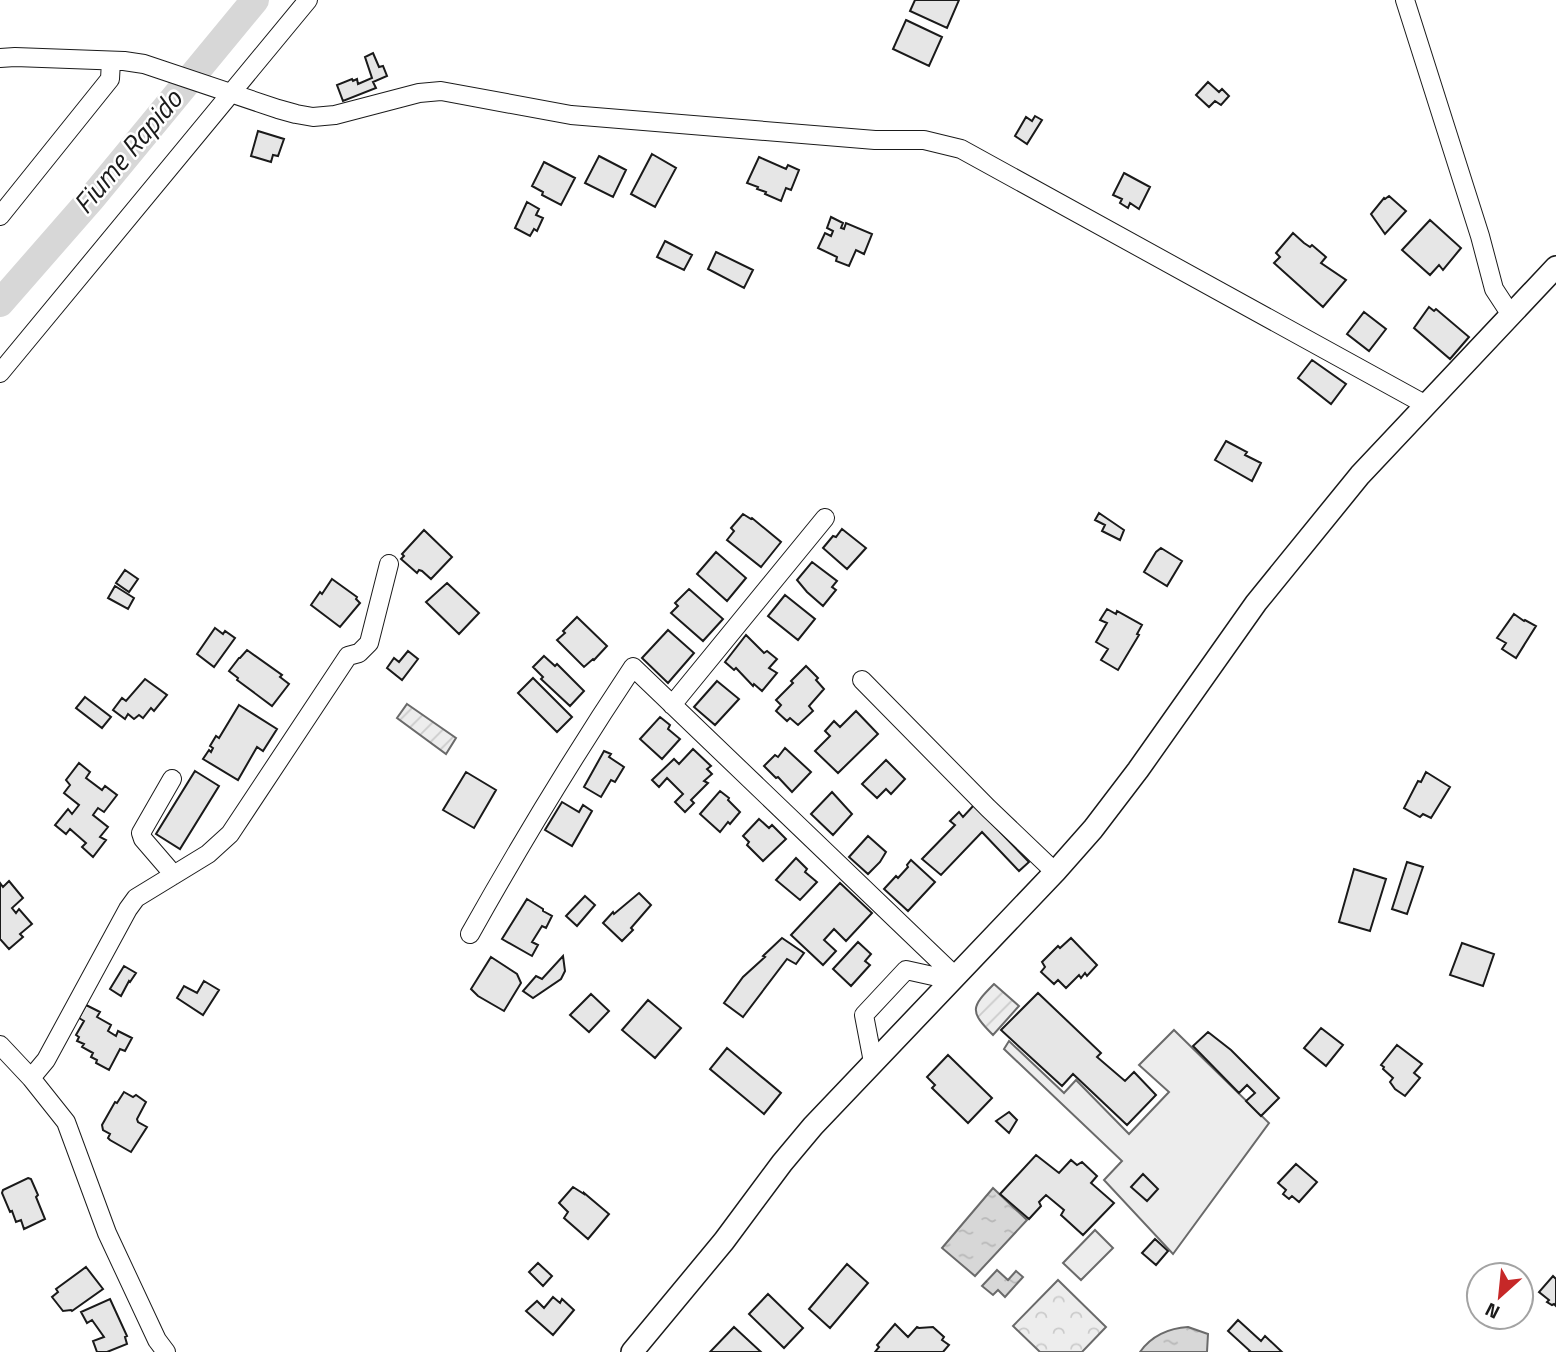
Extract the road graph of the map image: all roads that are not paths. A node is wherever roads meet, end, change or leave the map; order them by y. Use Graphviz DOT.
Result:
graph roads {
  1 [pos="308,0"];
  2 [pos="1405,0"];
  3 [pos="0,58"];
  4 [pos="111,61"];
  5 [pos="223,91"];
  6 [pos="0,216"];
  7 [pos="1556,267"];
  8 [pos="1511,315"];
  9 [pos="0,373"];
  10 [pos="1426,405"];
  11 [pos="825,518"];
  12 [pos="389,564"];
  13 [pos="862,680"];
  14 [pos="672,705"];
  15 [pos="172,779"];
  16 [pos="1055,872"];
  17 [pos="174,875"];
  18 [pos="470,934"];
  19 [pos="953,978"];
  20 [pos="0,1045"];
  21 [pos="873,1062"];
  22 [pos="31,1078"];
  23 [pos="166,1352"];
  24 [pos="632,1352"];
  1 -- 5 [label="street"];
  2 -- 8 [label="street"];
  3 -- 4 [label="street"];
  4 -- 5 [label="street"];
  4 -- 6 [label="street"];
  5 -- 9 [label="street"];
  5 -- 10 [label="street"];
  7 -- 8 [label="main road"];
  8 -- 10 [label="main road"];
  10 -- 16 [label="main road"];
  11 -- 14 [label="street"];
  12 -- 17 [label="street"];
  13 -- 16 [label="street"];
  14 -- 18 [label="street"];
  14 -- 19 [label="street"];
  15 -- 17 [label="street"];
  16 -- 19 [label="main road"];
  17 -- 22 [label="street"];
  19 -- 21 [label="main road"];
  19 -- 21 [label="street"];
  20 -- 22 [label="street"];
  21 -- 24 [label="main road"];
  22 -- 23 [label="street"];
}
